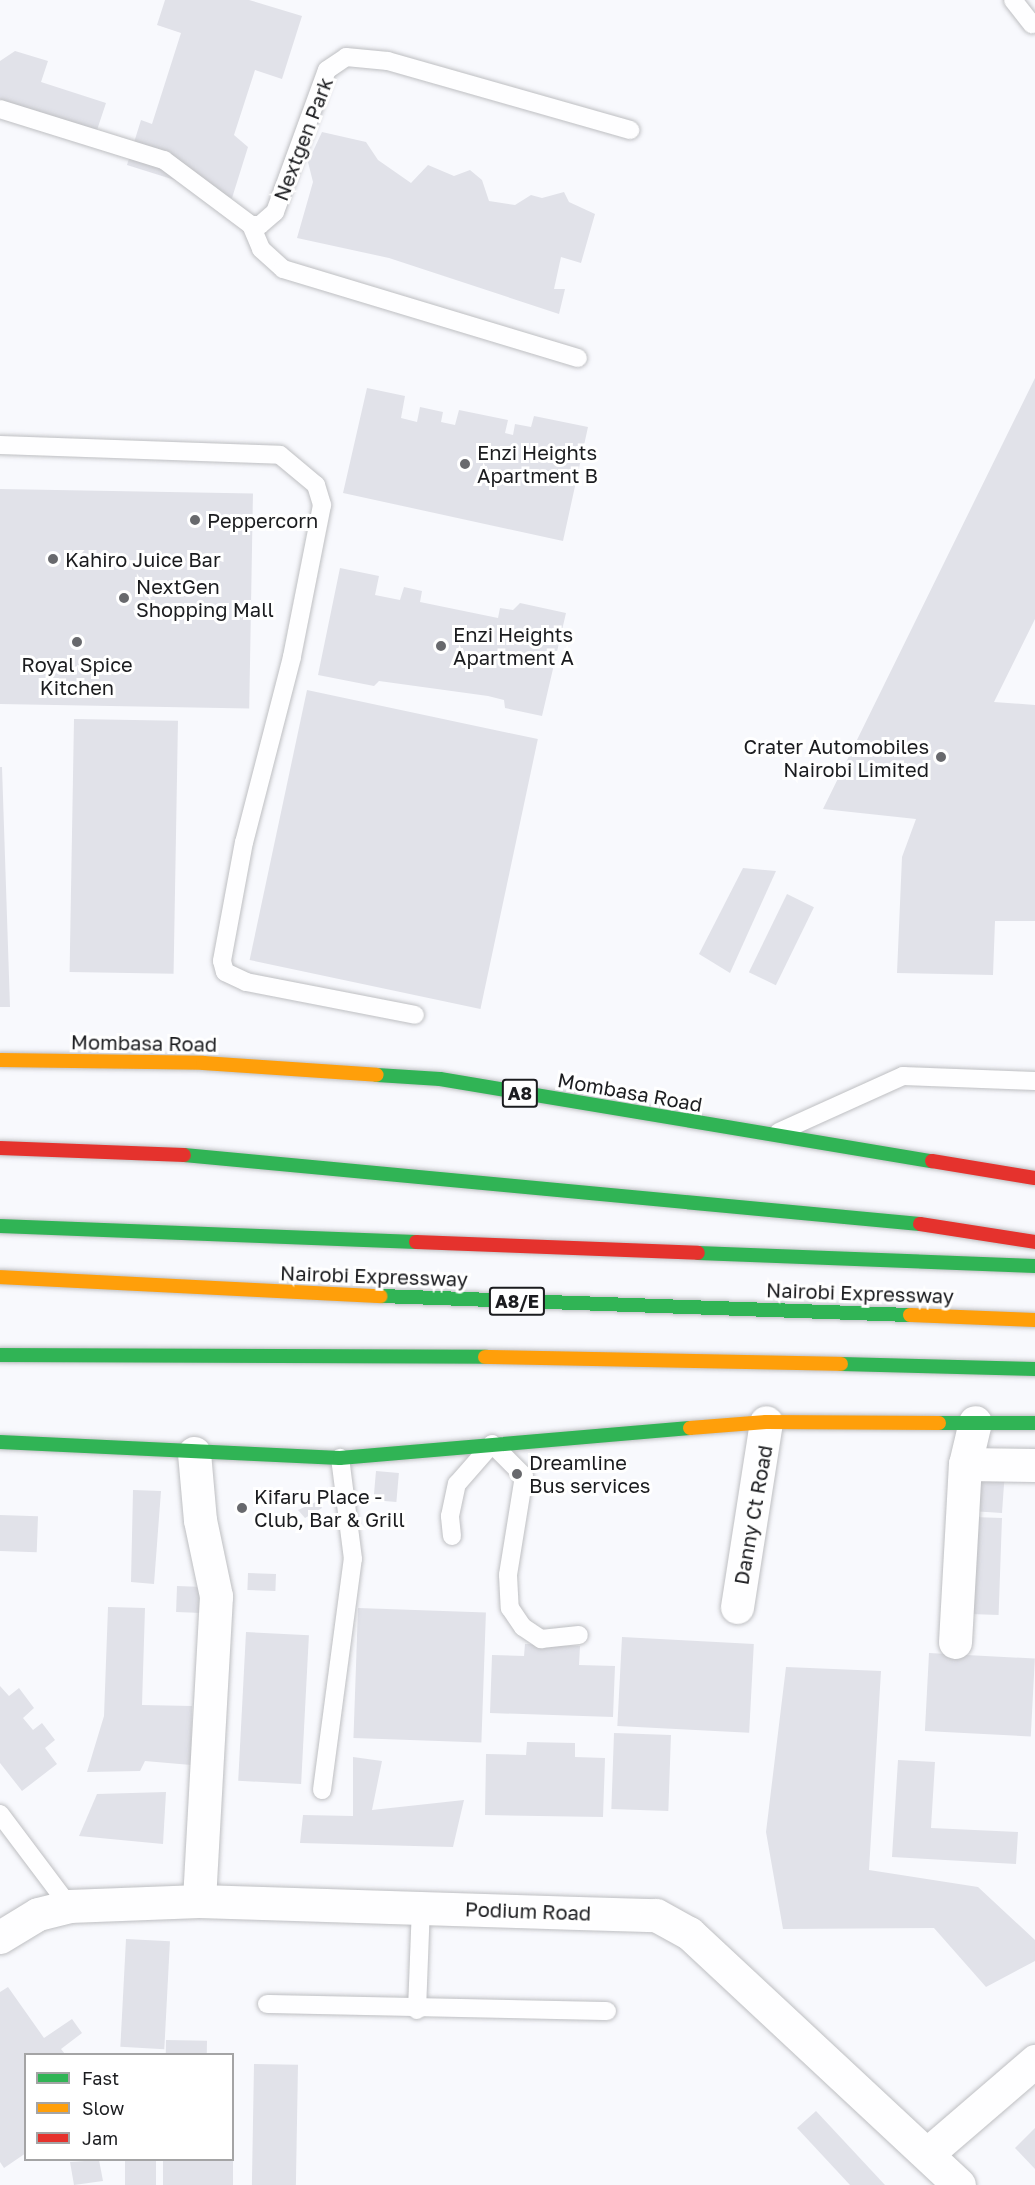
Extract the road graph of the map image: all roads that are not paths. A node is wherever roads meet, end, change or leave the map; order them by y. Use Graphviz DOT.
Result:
graph roads {
  1 [pos="1013,0"];
  2 [pos="1032,24"];
  3 [pos="0,109"];
  4 [pos="630,130"];
  5 [pos="251,225"];
  6 [pos="578,358"];
  7 [pos="0,445"];
  8 [pos="415,1015"];
  9 [pos="0,1060"];
  10 [pos="1035,1081"];
  11 [pos="769,1136"];
  12 [pos="0,1148"];
  13 [pos="1035,1178"];
  14 [pos="0,1226"];
  15 [pos="1035,1242"];
  16 [pos="1035,1266"];
  17 [pos="0,1277"];
  18 [pos="1035,1320"];
  19 [pos="0,1355"];
  20 [pos="1035,1369"];
  21 [pos="766,1422"];
  22 [pos="975,1422"];
  23 [pos="1035,1423"];
  24 [pos="0,1442"];
  25 [pos="492,1444"];
  26 [pos="194,1453"];
  27 [pos="340,1458"];
  28 [pos="965,1464"];
  29 [pos="1035,1466"];
  30 [pos="452,1536"];
  31 [pos="737,1607"];
  32 [pos="579,1635"];
  33 [pos="955,1642"];
  34 [pos="322,1790"];
  35 [pos="0,1814"];
  36 [pos="199,1901"];
  37 [pos="69,1906"];
  38 [pos="421,1908"];
  39 [pos="0,1937"];
  40 [pos="267,2004"];
  41 [pos="417,2010"];
  42 [pos="607,2011"];
  43 [pos="1035,2061"];
  44 [pos="927,2154"];
  45 [pos="959,2185"];
  1 -- 2 [label="lane"];
  3 -- 5 [label="lane"];
  4 -- 5 [label="lane, Nextgen Park"];
  5 -- 6 [label="lane"];
  7 -- 8 [label="lane"];
  9 -- 11 [label="highway, Mombasa Road / A8"];
  10 -- 11 [label="lane"];
  11 -- 13 [label="highway, Mombasa Road / A8"];
  12 -- 15 [label="highway"];
  14 -- 16 [label="highway, Nairobi Expressway"];
  17 -- 18 [label="highway, Nairobi Expressway / A8/E"];
  19 -- 20 [label="highway"];
  21 -- 22 [label="highway"];
  21 -- 25 [label="highway"];
  21 -- 31 [label="street, Danny Ct Road"];
  22 -- 23 [label="highway"];
  22 -- 28 [label="street"];
  24 -- 26 [label="highway"];
  25 -- 27 [label="highway"];
  25 -- 30 [label="lane"];
  25 -- 32 [label="lane"];
  26 -- 27 [label="highway"];
  26 -- 36 [label="street"];
  27 -- 34 [label="lane"];
  28 -- 29 [label="street"];
  28 -- 33 [label="street"];
  35 -- 37 [label="lane"];
  36 -- 37 [label="street, Podium Road"];
  36 -- 38 [label="street, Podium Road"];
  37 -- 39 [label="street, Podium Road"];
  38 -- 41 [label="lane"];
  38 -- 44 [label="street, Podium Road"];
  40 -- 41 [label="lane"];
  41 -- 42 [label="lane"];
  43 -- 44 [label="street"];
  44 -- 45 [label="street, Podium Road"];
}
